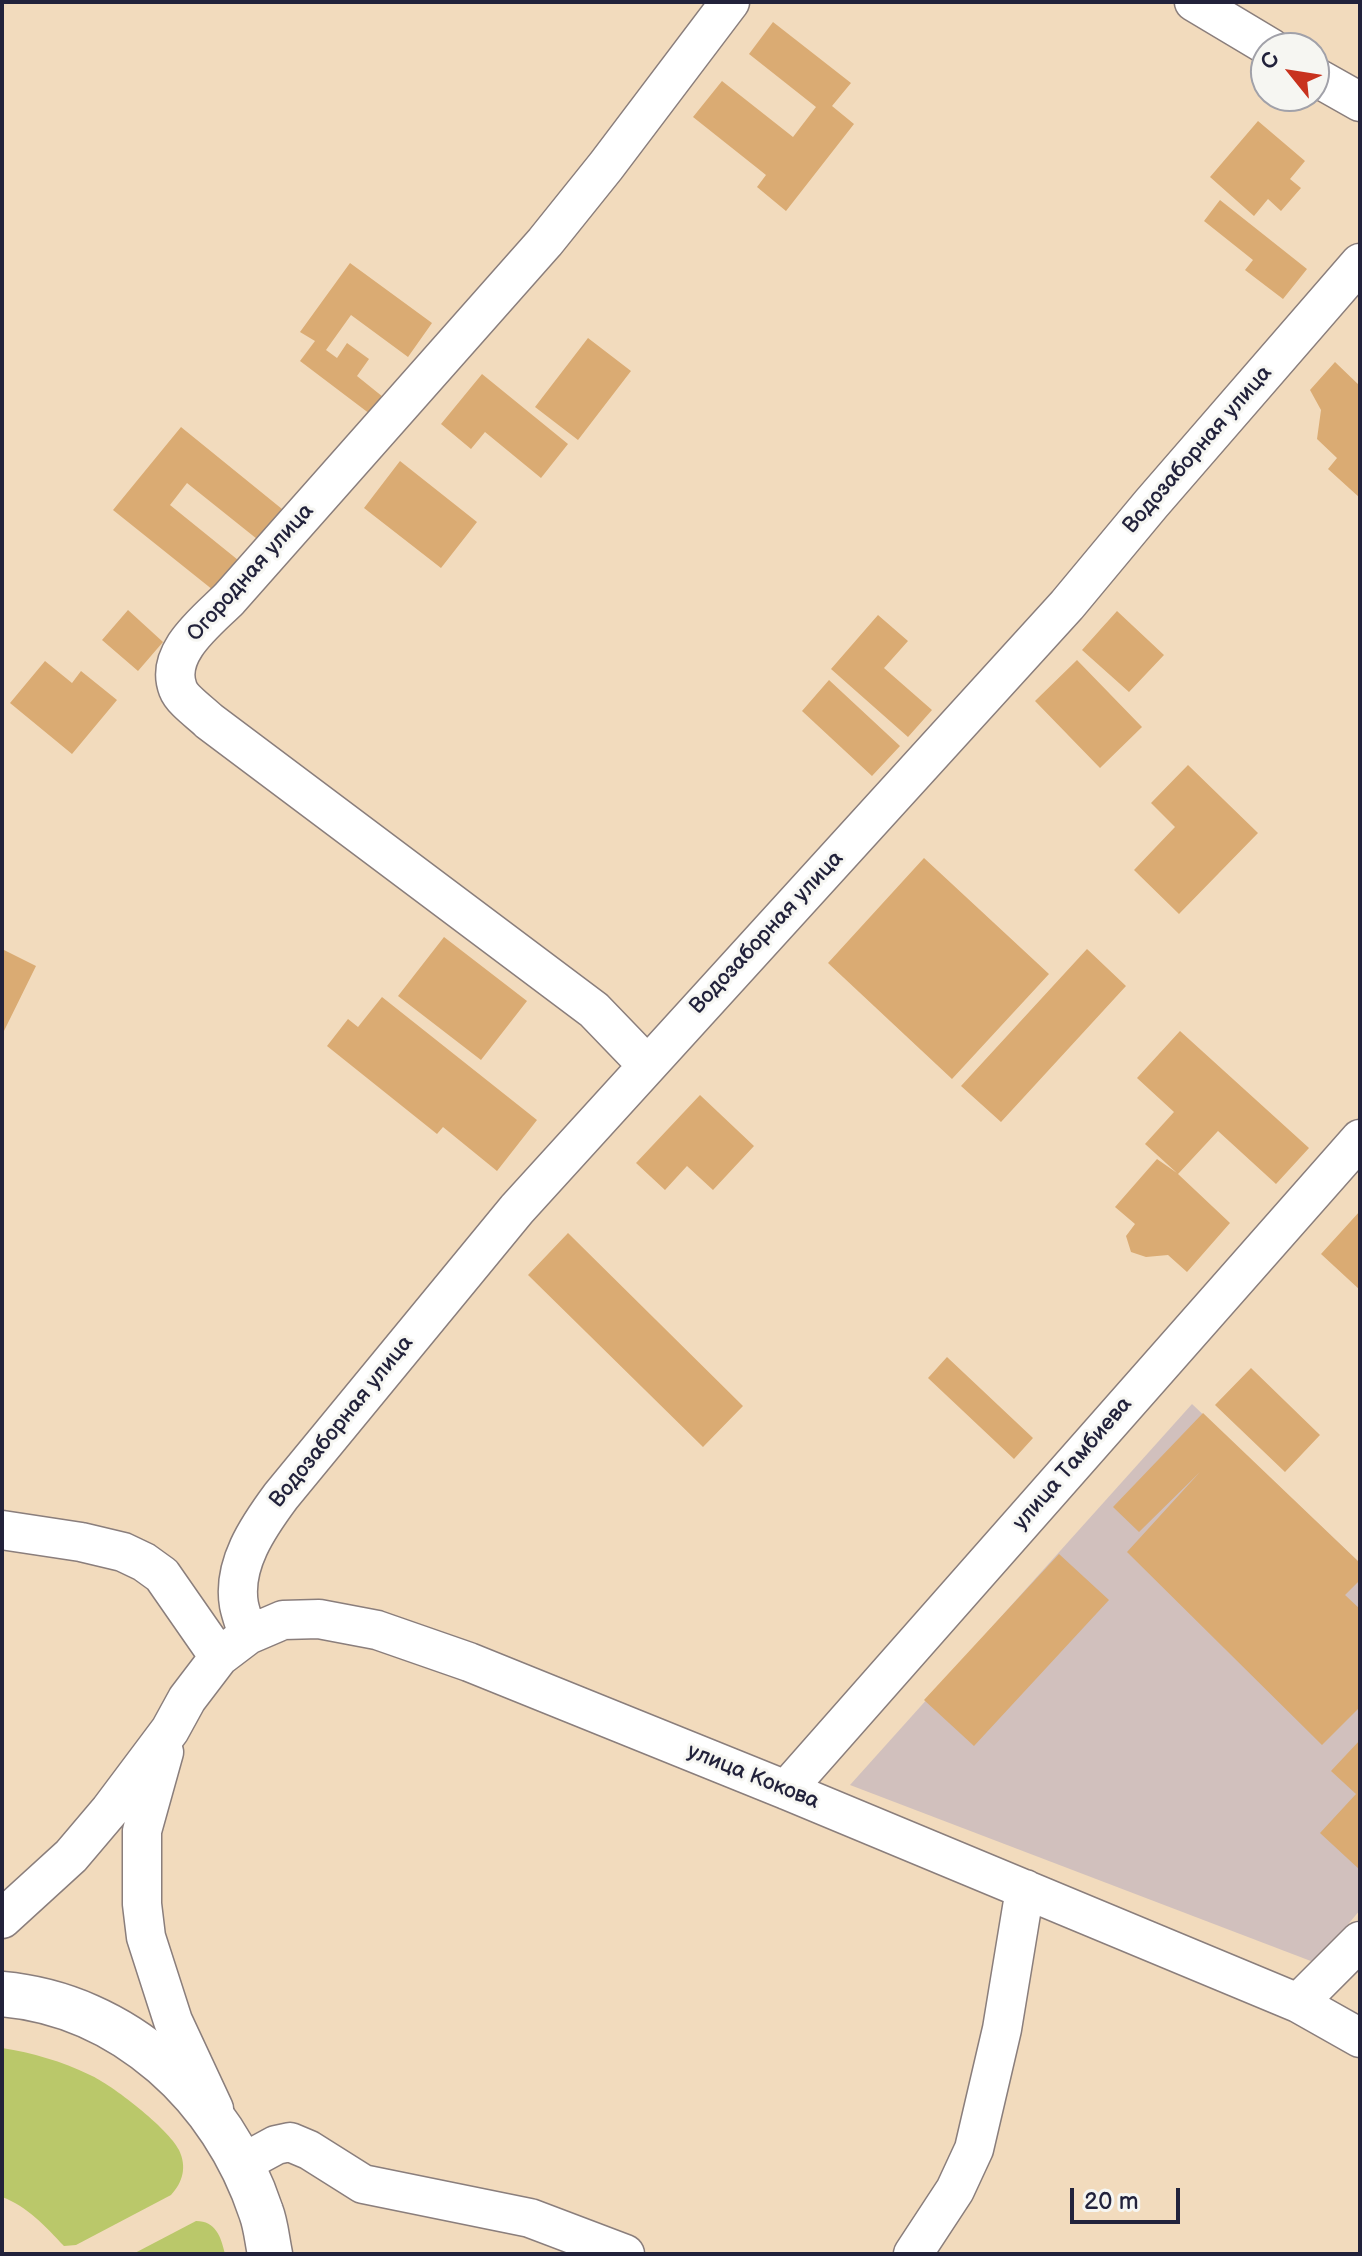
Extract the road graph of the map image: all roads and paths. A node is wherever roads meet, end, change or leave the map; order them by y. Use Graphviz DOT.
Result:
graph roads {
  1 [pos="730,2"];
  2 [pos="1194,2"];
  3 [pos="1250,35"];
  4 [pos="1330,85"];
  5 [pos="1360,102"];
  6 [pos="1360,263"];
  7 [pos="647,1065"];
  8 [pos="1360,1139"];
  9 [pos="2,1530"];
  10 [pos="234,1646"];
  11 [pos="170,1730"];
  12 [pos="786,1790"];
  13 [pos="1025,1889"];
  14 [pos="2,1919"];
  15 [pos="1360,1941"];
  16 [pos="2,1994"];
  17 [pos="1298,2003"];
  18 [pos="1360,2038"];
  19 [pos="231,2145"];
  20 [pos="266,2234"];
  21 [pos="620,2253"];
  22 [pos="290,2254"];
  23 [pos="913,2254"];
  1 -- 7 [label="street, Огородная улица"];
  2 -- 3 [label="street"];
  4 -- 5 [label="street"];
  6 -- 7 [label="street, Водозаборная улица"];
  7 -- 10 [label="street, Водозаборная улица"];
  8 -- 12 [label="street, улица Тамбиева"];
  9 -- 10 [label="street"];
  10 -- 11 [label="street"];
  10 -- 12 [label="street, улица Кокова"];
  11 -- 14 [label="street"];
  11 -- 19 [label="street"];
  12 -- 13 [label="street, улица Кокова"];
  13 -- 17 [label="street, улица Кокова"];
  13 -- 23 [label="street"];
  15 -- 17 [label="street"];
  16 -- 19 [label="highway"];
  17 -- 18 [label="street, улица Кокова"];
  19 -- 20 [label="highway"];
  19 -- 21 [label="street"];
  20 -- 22 [label="highway"];
}
